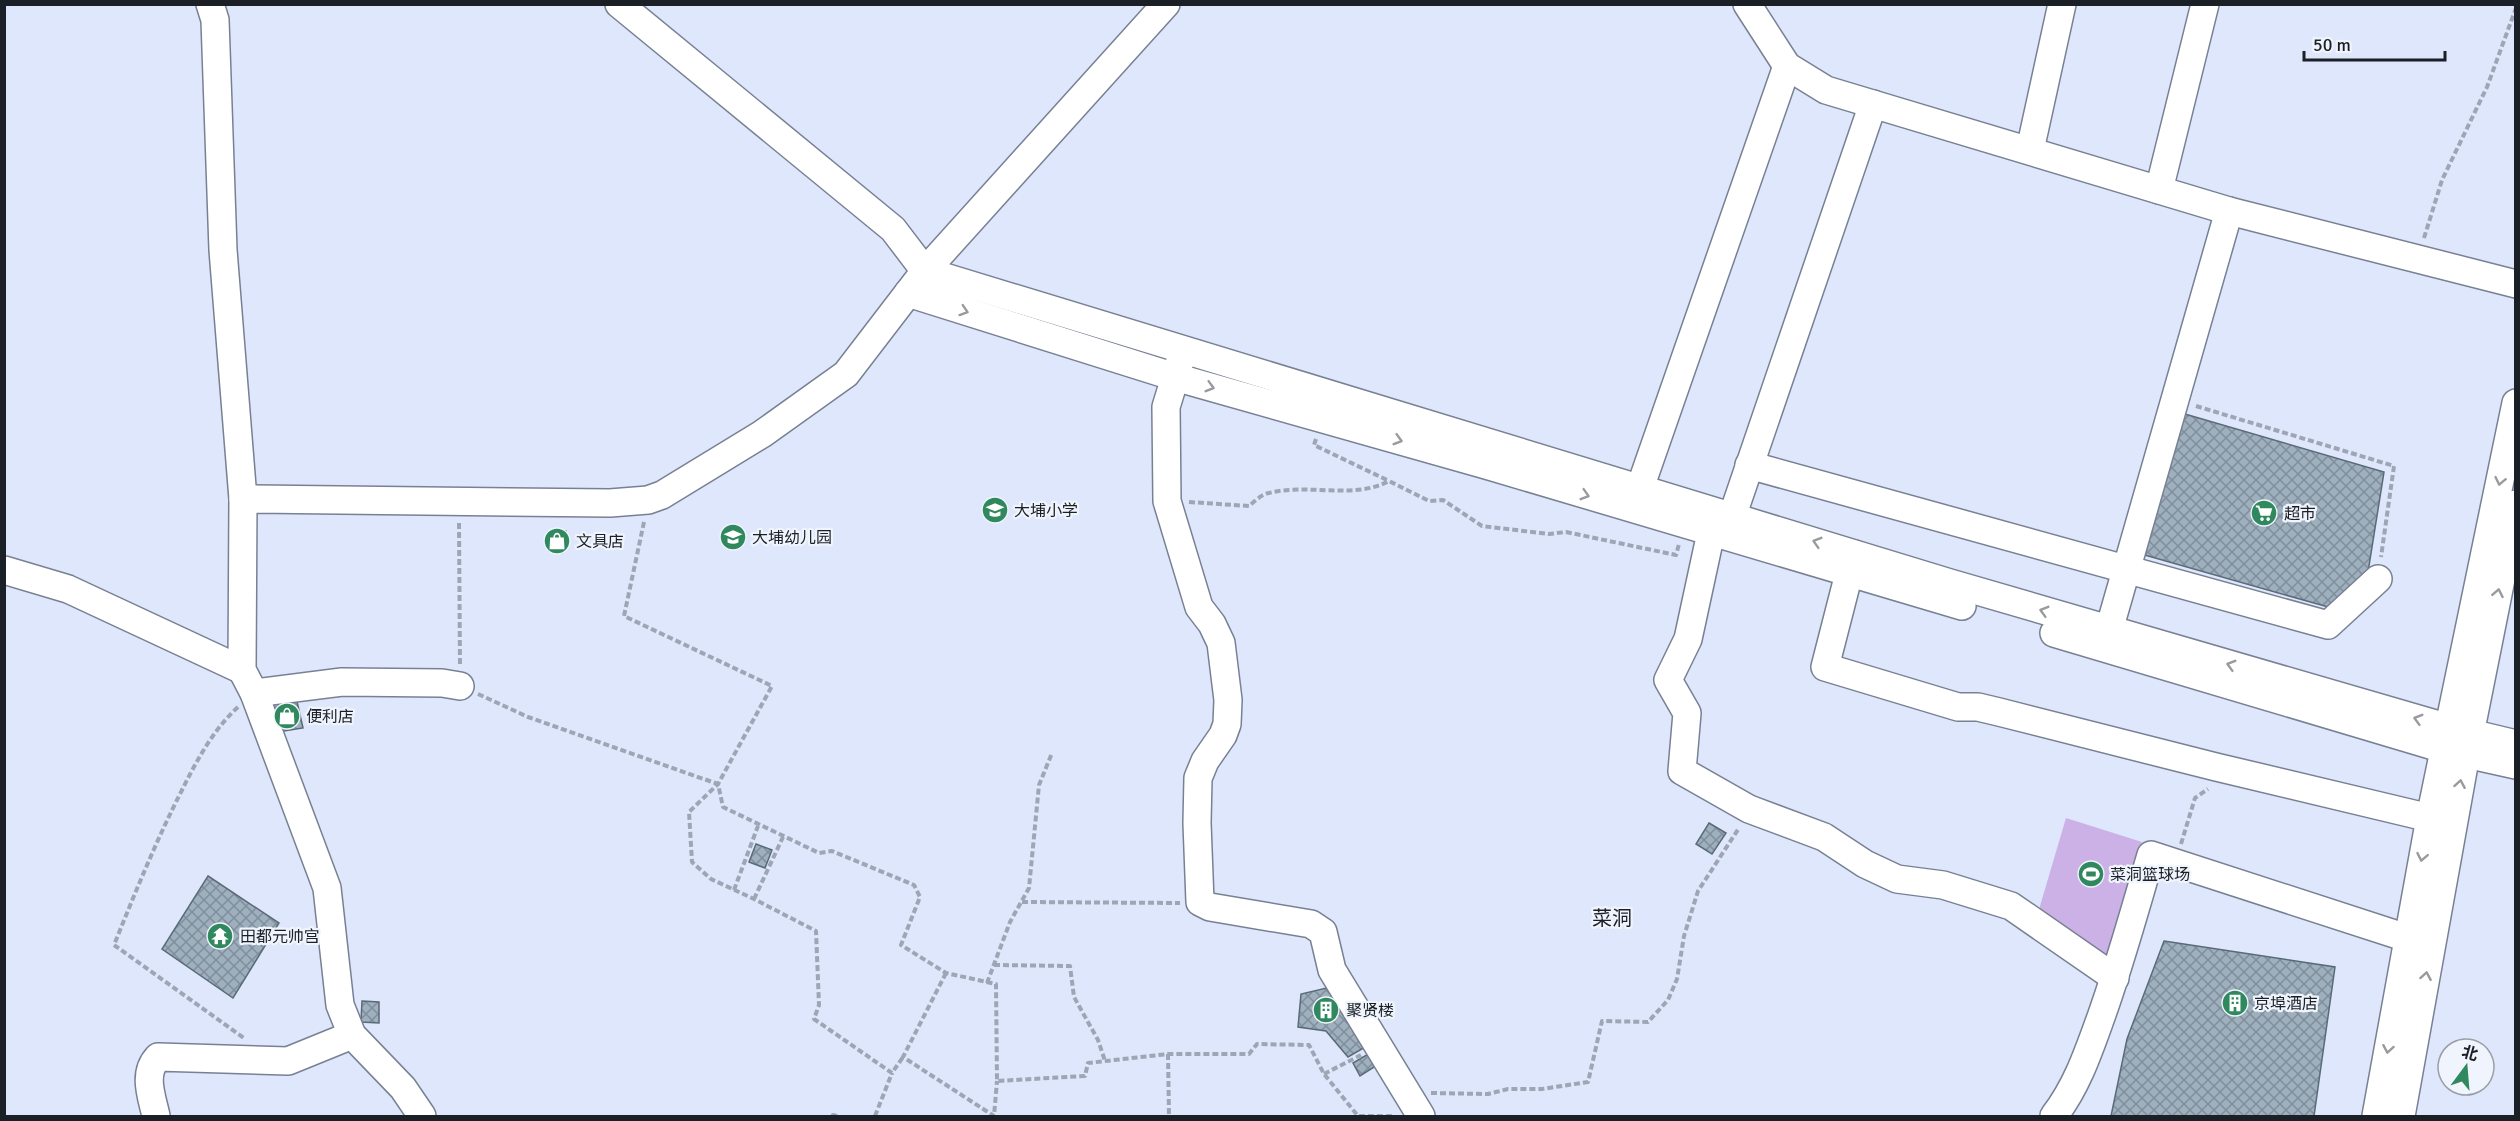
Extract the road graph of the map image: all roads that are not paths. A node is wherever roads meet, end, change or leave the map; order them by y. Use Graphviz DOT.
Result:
graph roads {
  1 [pos="210,4"];
  2 [pos="619,4"];
  3 [pos="1166,4"];
  4 [pos="1747,4"];
  5 [pos="2062,4"];
  6 [pos="2205,4"];
  7 [pos="1787,66"];
  8 [pos="1873,104"];
  9 [pos="2030,150"];
  10 [pos="2159,190"];
  11 [pos="2229,211"];
  12 [pos="925,271"];
  13 [pos="2516,284"];
  14 [pos="908,293"];
  15 [pos="1183,350"];
  16 [pos="1175,377"];
  17 [pos="2516,403"];
  18 [pos="1749,465"];
  19 [pos="1640,488"];
  20 [pos="243,499"];
  21 [pos="2516,504"];
  22 [pos="1719,520"];
  23 [pos="1851,563"];
  24 [pos="4,570"];
  25 [pos="2127,571"];
  26 [pos="2378,579"];
  27 [pos="2109,630"];
  28 [pos="248,681"];
  29 [pos="460,686"];
  30 [pos="2457,741"];
  31 [pos="2516,744"];
  32 [pos="2516,765"];
  33 [pos="2430,818"];
  34 [pos="2407,938"];
  35 [pos="2115,978"];
  36 [pos="352,1035"];
  37 [pos="156,1116"];
  38 [pos="422,1116"];
  39 [pos="1421,1116"];
  40 [pos="2054,1116"];
  41 [pos="2376,1116"];
  42 [pos="2401,1116"];
  1 -- 20 [label="street"];
  2 -- 12 [label="street"];
  3 -- 12 [label="street"];
  4 -- 7 [label="street"];
  5 -- 9 [label="street"];
  6 -- 10 [label="street"];
  7 -- 8 [label="street"];
  7 -- 19 [label="street"];
  8 -- 9 [label="street"];
  8 -- 18 [label="street"];
  9 -- 10 [label="street"];
  10 -- 11 [label="street"];
  11 -- 13 [label="street"];
  11 -- 25 [label="street"];
  12 -- 14 [label="street"];
  12 -- 15 [label="street"];
  14 -- 16 [label="street, one-way"];
  14 -- 20 [label="street"];
  15 -- 16 [label="street"];
  15 -- 19 [label="street"];
  16 -- 22 [label="street, one-way"];
  16 -- 39 [label="street"];
  17 -- 30 [label="street, one-way"];
  18 -- 22 [label="street"];
  18 -- 25 [label="street"];
  19 -- 22 [label="street"];
  20 -- 28 [label="street"];
  30 -- 21 [label="street, one-way"];
  22 -- 23 [label="street"];
  22 -- 35 [label="street"];
  27 -- 23 [label="street, one-way"];
  23 -- 30 [label="street"];
  23 -- 33 [label="street"];
  24 -- 28 [label="street"];
  25 -- 26 [label="street"];
  25 -- 27 [label="street"];
  30 -- 27 [label="street, one-way"];
  28 -- 29 [label="street"];
  28 -- 36 [label="street"];
  30 -- 31 [label="street"];
  30 -- 32 [label="street"];
  30 -- 33 [label="street"];
  42 -- 30 [label="street, one-way"];
  33 -- 34 [label="street, one-way"];
  34 -- 35 [label="street"];
  34 -- 41 [label="street, one-way"];
  35 -- 40 [label="street"];
  36 -- 37 [label="street"];
  36 -- 38 [label="street"];
}
